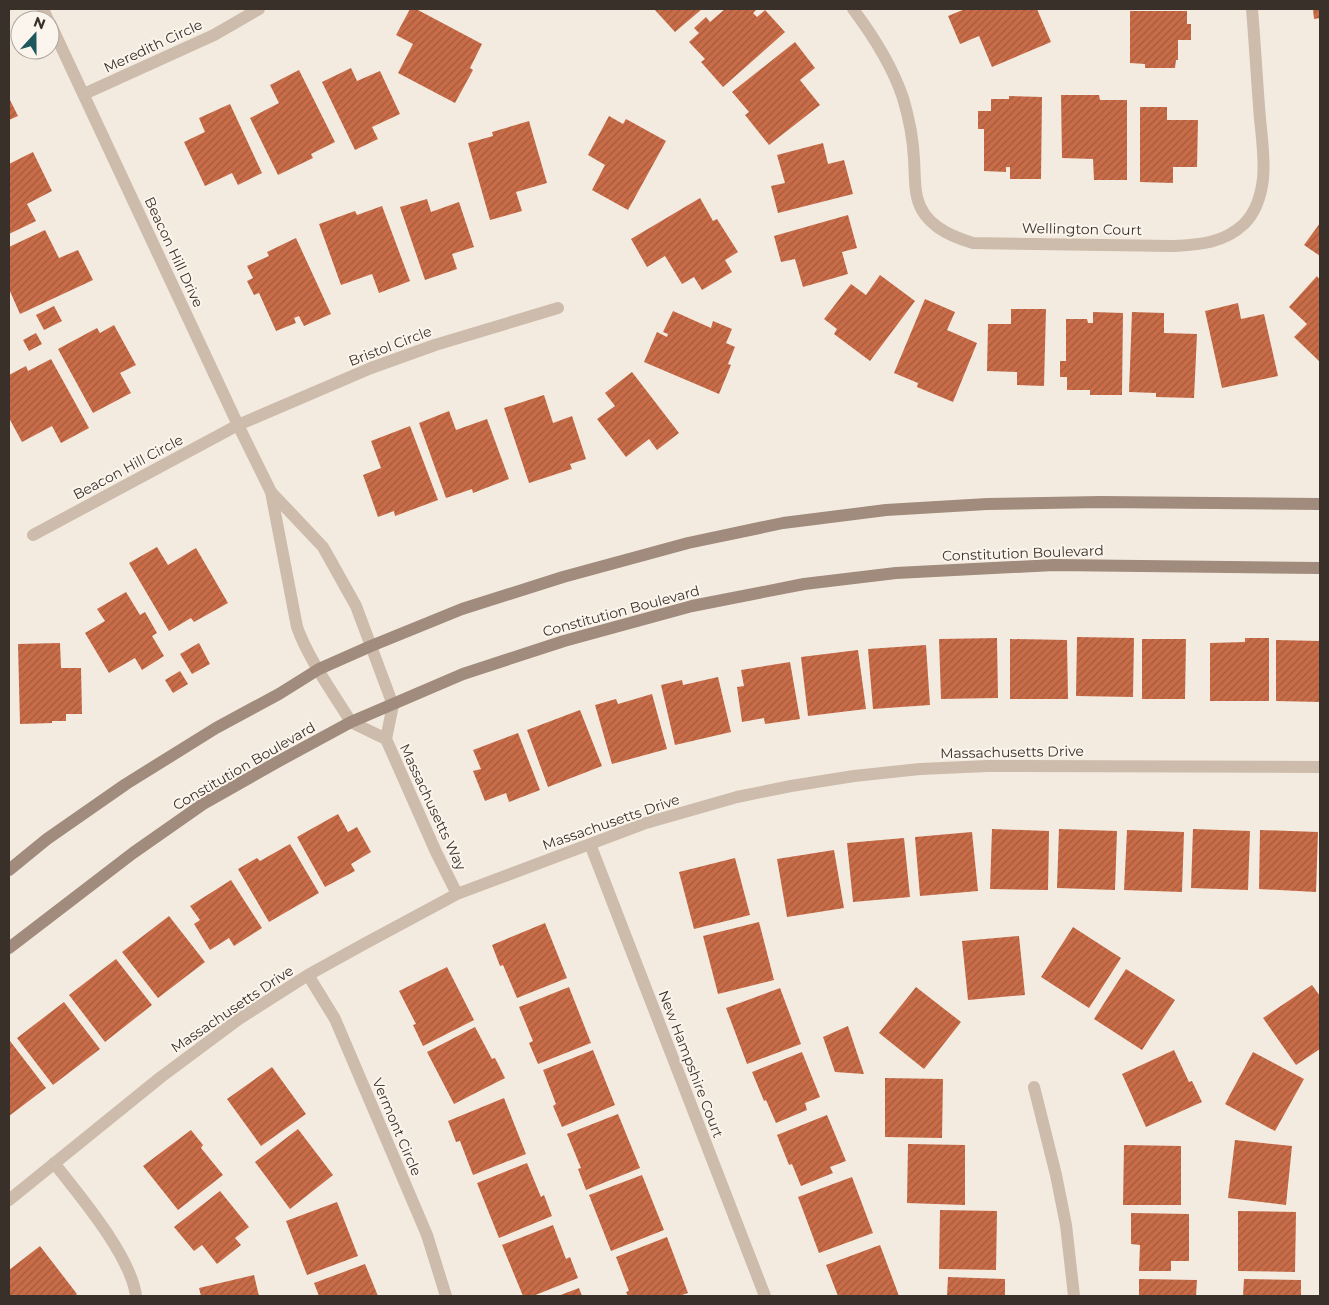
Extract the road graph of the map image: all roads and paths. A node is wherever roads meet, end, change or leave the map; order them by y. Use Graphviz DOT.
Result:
graph roads {
  1 [pos="259,9"];
  2 [pos="853,9"];
  3 [pos="1252,9"];
  4 [pos="60,45"];
  5 [pos="84,94"];
  6 [pos="558,308"];
  7 [pos="238,424"];
  8 [pos="271,492"];
  9 [pos="1320,504"];
  10 [pos="33,535"];
  11 [pos="1320,568"];
  12 [pos="371,646"];
  13 [pos="319,670"];
  14 [pos="393,704"];
  15 [pos="351,722"];
  16 [pos="386,739"];
  17 [pos="1320,767"];
  18 [pos="590,844"];
  19 [pos="9,870"];
  20 [pos="457,894"];
  21 [pos="9,948"];
  22 [pos="308,975"];
  23 [pos="1034,1087"];
  24 [pos="54,1163"];
  25 [pos="9,1200"];
  26 [pos="136,1296"];
  27 [pos="446,1296"];
  28 [pos="765,1296"];
  29 [pos="1074,1296"];
  1 -- 5 [label="street, Meredith Circle"];
  2 -- 3 [label="street, Wellington Court"];
  4 -- 5 [label="street, Beacon Hill Drive"];
  5 -- 7 [label="street, Beacon Hill Drive"];
  6 -- 7 [label="street, Bristol Circle"];
  7 -- 8 [label="street, Beacon Hill Drive"];
  7 -- 10 [label="street, Beacon Hill Circle"];
  8 -- 12 [label="street, Beacon Hill Drive"];
  8 -- 13 [label="street, Beacon Hill Drive"];
  9 -- 12 [label="main road"];
  11 -- 14 [label="main road, Constitution Boulevard"];
  12 -- 13 [label="main road"];
  12 -- 14 [label="street, Beacon Hill Drive"];
  13 -- 15 [label="street, Beacon Hill Drive"];
  13 -- 19 [label="main road"];
  14 -- 15 [label="main road, Constitution Boulevard"];
  14 -- 16 [label="street"];
  15 -- 16 [label="street, Massachusetts Way"];
  15 -- 21 [label="main road, Constitution Boulevard"];
  16 -- 20 [label="street, Massachusetts Way"];
  17 -- 18 [label="street, Massachusetts Drive"];
  18 -- 20 [label="street, Massachusetts Drive"];
  18 -- 28 [label="street, New Hampshire Court"];
  20 -- 22 [label="street, Massachusetts Drive"];
  22 -- 24 [label="street, Massachusetts Drive"];
  22 -- 27 [label="street, Vermont Circle"];
  23 -- 29 [label="street"];
  24 -- 25 [label="street, Massachusetts Drive"];
  24 -- 26 [label="street"];
}
